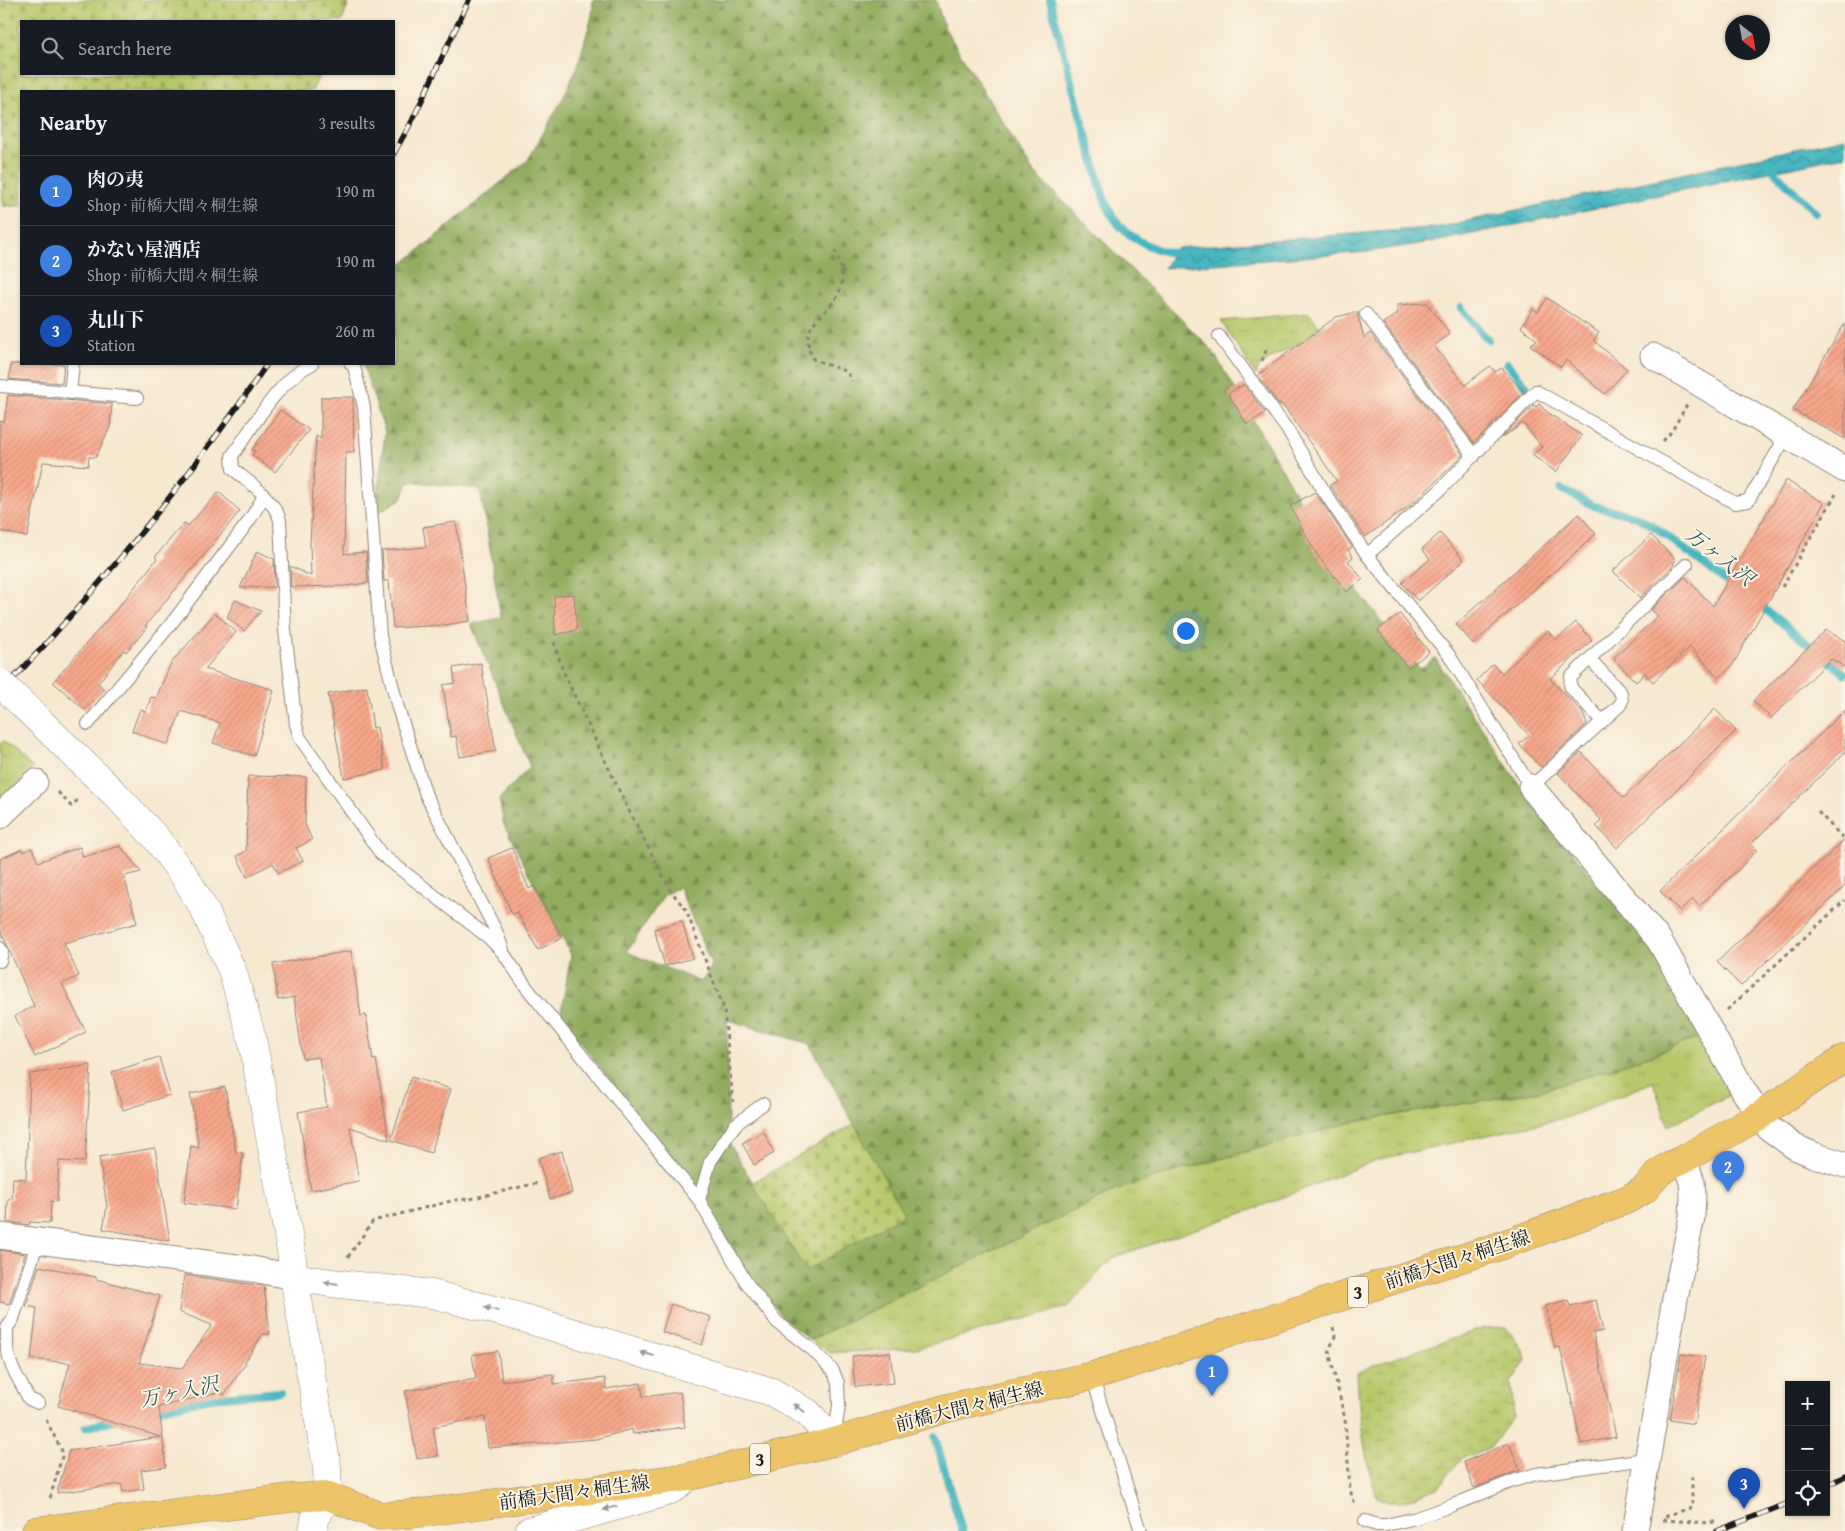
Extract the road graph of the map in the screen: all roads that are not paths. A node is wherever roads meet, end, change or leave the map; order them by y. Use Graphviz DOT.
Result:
graph roads {
  1 [pos="1366,314"];
  2 [pos="1219,336"];
  3 [pos="1653,356"];
  4 [pos="73,365"];
  5 [pos="310,365"];
  6 [pos="352,365"];
  7 [pos="0,386"];
  8 [pos="70,393"];
  9 [pos="137,398"];
  10 [pos="1787,435"];
  11 [pos="1474,456"];
  12 [pos="1843,478"];
  13 [pos="264,496"];
  14 [pos="1366,555"];
  15 [pos="1687,564"];
  16 [pos="1590,659"];
  17 [pos="0,683"];
  18 [pos="1602,721"];
  19 [pos="88,724"];
  20 [pos="40,777"];
  21 [pos="1531,787"];
  22 [pos="0,816"];
  23 [pos="0,948"];
  24 [pos="504,954"];
  25 [pos="0,961"];
  26 [pos="1845,1058"];
  27 [pos="764,1104"];
  28 [pos="1759,1116"];
  29 [pos="1684,1159"];
  30 [pos="1845,1165"];
  31 [pos="699,1200"];
  32 [pos="0,1236"];
  33 [pos="38,1241"];
  34 [pos="294,1276"];
  35 [pos="1092,1376"];
  36 [pos="38,1403"];
  37 [pos="834,1442"];
  38 [pos="1646,1459"];
  39 [pos="687,1477"];
  40 [pos="328,1496"];
  41 [pos="1365,1521"];
  42 [pos="36,1531"];
  43 [pos="313,1531"];
  44 [pos="529,1531"];
  45 [pos="1141,1531"];
  46 [pos="1635,1531"];
  1 -- 11 [label="lane"];
  2 -- 14 [label="lane"];
  3 -- 10 [label="street"];
  4 -- 8 [label="lane"];
  5 -- 13 [label="lane"];
  6 -- 24 [label="lane"];
  7 -- 8 [label="lane"];
  8 -- 9 [label="lane"];
  10 -- 11 [label="lane"];
  10 -- 12 [label="street"];
  11 -- 14 [label="lane"];
  13 -- 19 [label="lane"];
  13 -- 24 [label="lane"];
  14 -- 21 [label="lane"];
  15 -- 16 [label="lane"];
  16 -- 18 [label="lane"];
  16 -- 18 [label="lane"];
  17 -- 34 [label="street, bridge"];
  18 -- 21 [label="lane"];
  20 -- 22 [label="street"];
  21 -- 28 [label="street"];
  23 -- 25 [label="lane"];
  24 -- 31 [label="lane"];
  26 -- 28 [label="main road, 前橋大間々桐生線 / 3"];
  27 -- 31 [label="lane"];
  28 -- 29 [label="main road, 前橋大間々桐生線 / 3"];
  28 -- 30 [label="street"];
  29 -- 35 [label="main road, 前橋大間々桐生線 / 3"];
  29 -- 38 [label="street"];
  31 -- 37 [label="lane"];
  32 -- 33 [label="street"];
  33 -- 34 [label="street"];
  33 -- 36 [label="lane"];
  37 -- 34 [label="street, one-way"];
  34 -- 40 [label="street"];
  35 -- 37 [label="main road, 前橋大間々桐生線 / 3"];
  35 -- 45 [label="lane"];
  37 -- 39 [label="main road, 前橋大間々桐生線 / 3"];
  38 -- 41 [label="lane"];
  38 -- 46 [label="street"];
  39 -- 40 [label="main road, 前橋大間々桐生線 / 3"];
  39 -- 44 [label="street, one-way"];
  40 -- 42 [label="main road, 前橋大間々桐生線 / 3"];
  40 -- 43 [label="street"];
}
